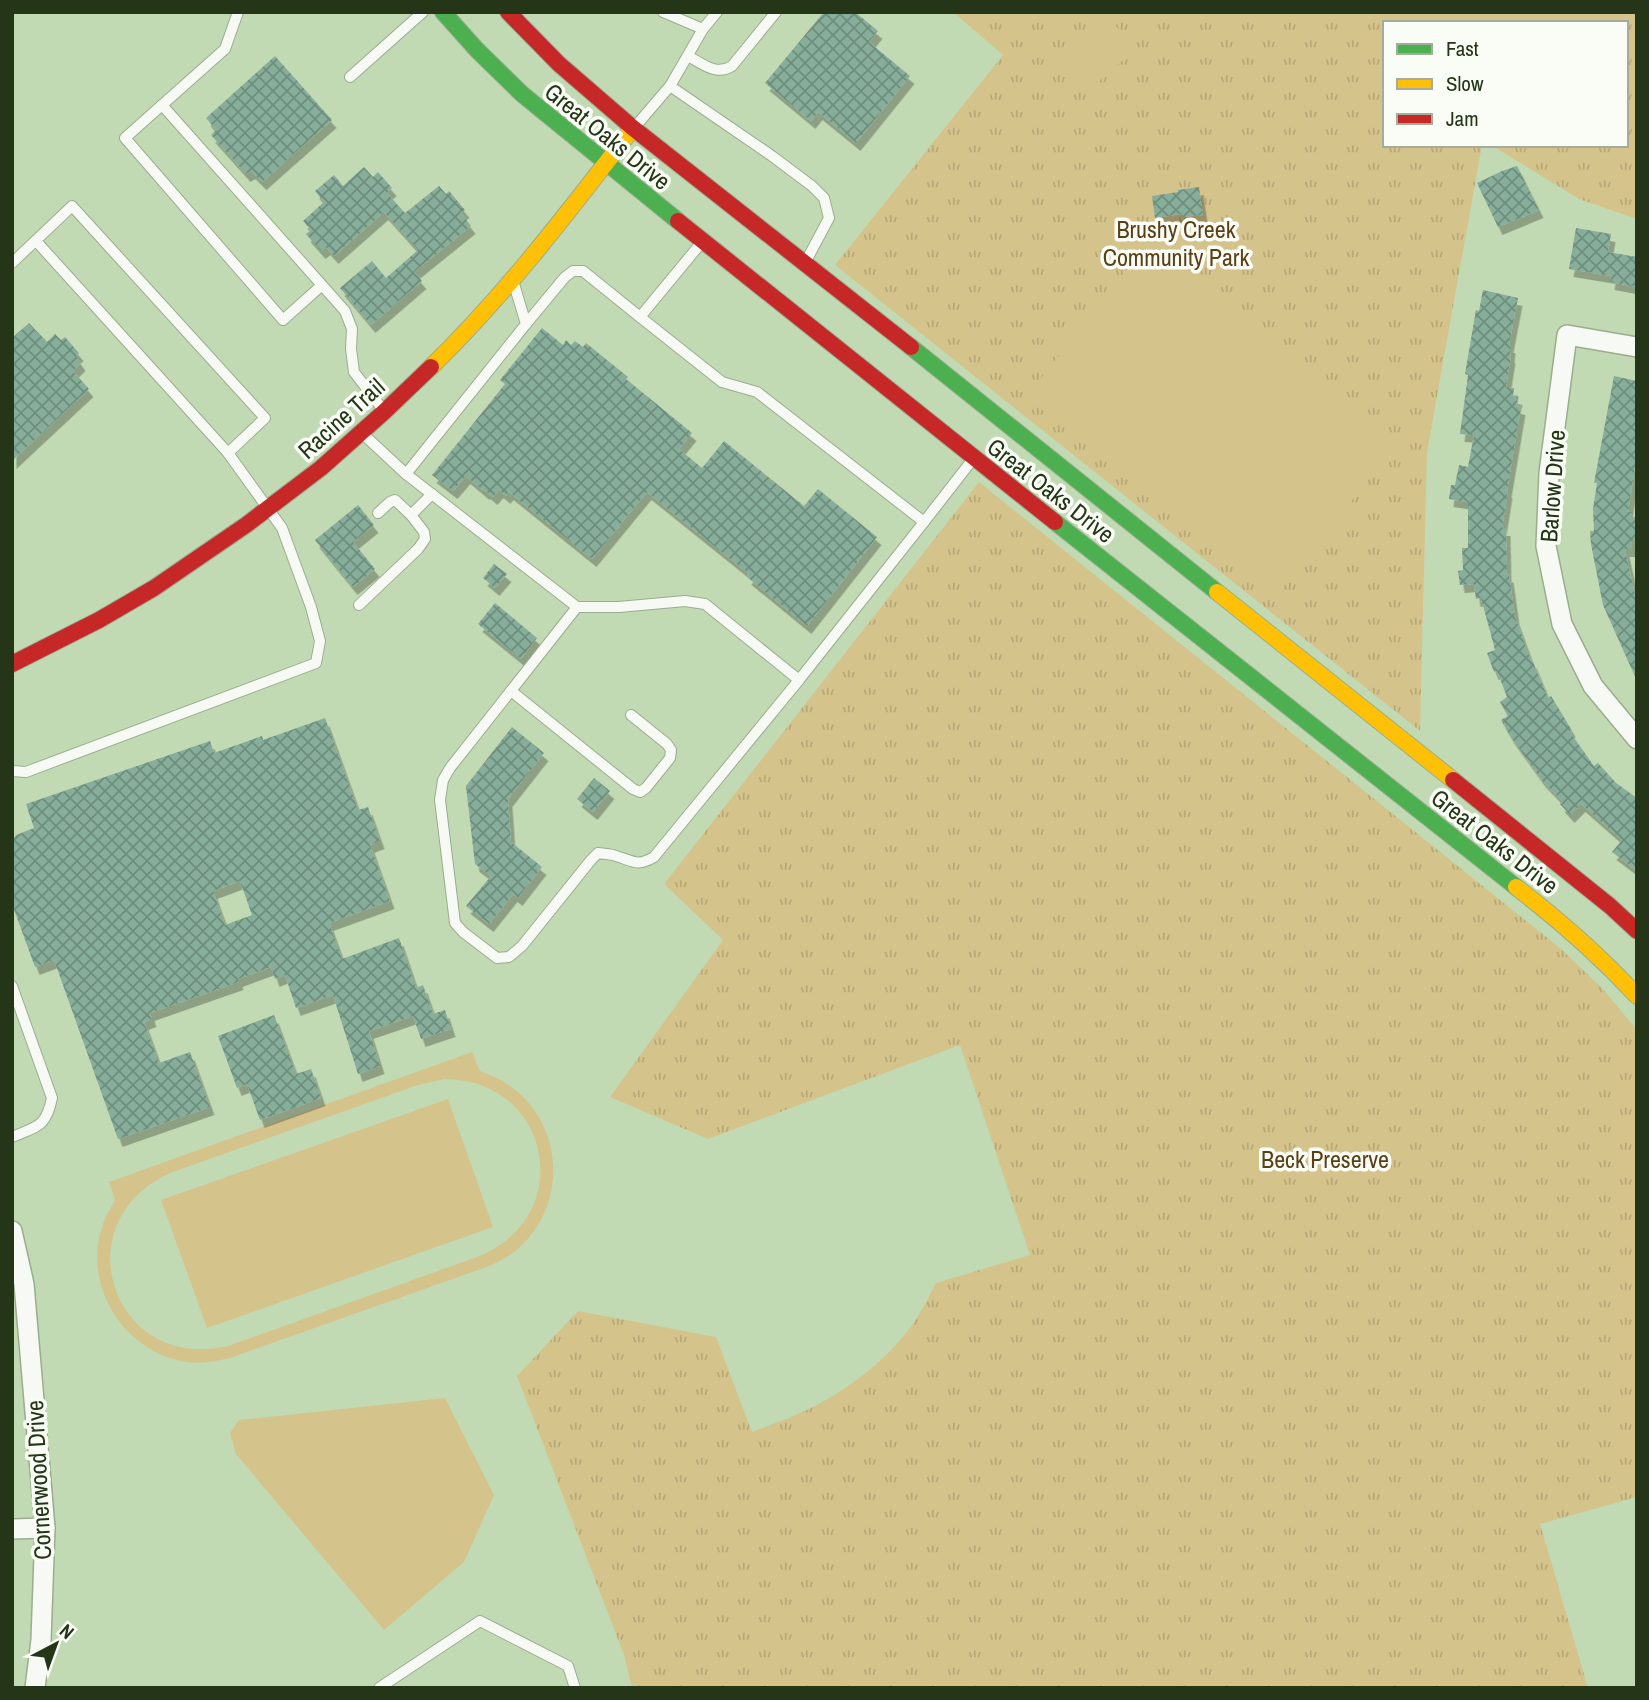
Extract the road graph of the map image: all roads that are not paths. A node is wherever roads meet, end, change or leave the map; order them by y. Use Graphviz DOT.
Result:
graph roads {
  1 [pos="238,12"];
  2 [pos="424,12"];
  3 [pos="443,12"];
  4 [pos="508,12"];
  5 [pos="663,12"];
  6 [pos="717,12"];
  7 [pos="776,12"];
  8 [pos="703,29"];
  9 [pos="688,56"];
  10 [pos="350,77"];
  11 [pos="670,86"];
  12 [pos="162,105"];
  13 [pos="633,128"];
  14 [pos="606,164"];
  15 [pos="36,241"];
  16 [pos="703,241"];
  17 [pos="12,263"];
  18 [pos="805,263"];
  19 [pos="512,280"];
  20 [pos="322,285"];
  21 [pos="640,317"];
  22 [pos="526,324"];
  23 [pos="1637,347"];
  24 [pos="384,412"];
  25 [pos="361,432"];
  26 [pos="228,453"];
  27 [pos="974,458"];
  28 [pos="405,474"];
  29 [pos="432,494"];
  30 [pos="269,508"];
  31 [pos="378,513"];
  32 [pos="411,515"];
  33 [pos="924,522"];
  34 [pos="359,605"];
  35 [pos="577,607"];
  36 [pos="12,664"];
  37 [pos="799,680"];
  38 [pos="511,691"];
  39 [pos="631,715"];
  40 [pos="1637,739"];
  41 [pos="12,771"];
  42 [pos="1637,931"];
  43 [pos="12,986"];
  44 [pos="1637,996"];
  45 [pos="12,1137"];
  46 [pos="12,1231"];
  47 [pos="45,1528"];
  48 [pos="12,1529"];
  49 [pos="35,1688"];
  50 [pos="379,1688"];
  51 [pos="575,1688"];
  1 -- 12 [label="lane"];
  2 -- 10 [label="lane"];
  3 -- 14 [label="street, Great Oaks Drive"];
  4 -- 13 [label="street, Great Oaks Drive"];
  5 -- 8 [label="lane"];
  6 -- 8 [label="lane"];
  7 -- 9 [label="lane"];
  8 -- 9 [label="lane"];
  9 -- 11 [label="lane"];
  11 -- 13 [label="lane"];
  11 -- 18 [label="lane"];
  12 -- 20 [label="lane"];
  12 -- 20 [label="lane"];
  13 -- 14 [label="street, Racine Trail"];
  13 -- 18 [label="street, Great Oaks Drive"];
  14 -- 16 [label="street, Great Oaks Drive"];
  14 -- 19 [label="street, Racine Trail"];
  15 -- 17 [label="lane"];
  15 -- 26 [label="lane"];
  15 -- 26 [label="lane"];
  16 -- 21 [label="lane"];
  16 -- 27 [label="street, Great Oaks Drive"];
  18 -- 42 [label="street, Great Oaks Drive"];
  19 -- 22 [label="lane"];
  19 -- 24 [label="street, Racine Trail"];
  20 -- 24 [label="lane"];
  21 -- 22 [label="lane"];
  21 -- 33 [label="lane"];
  22 -- 28 [label="lane"];
  23 -- 40 [label="street, Barlow Drive"];
  24 -- 25 [label="street, Racine Trail"];
  25 -- 28 [label="lane"];
  25 -- 30 [label="street, Racine Trail"];
  26 -- 30 [label="lane"];
  27 -- 33 [label="lane"];
  27 -- 44 [label="street, Great Oaks Drive"];
  28 -- 29 [label="lane"];
  29 -- 32 [label="lane"];
  29 -- 35 [label="lane"];
  30 -- 36 [label="street, Racine Trail"];
  30 -- 41 [label="lane"];
  31 -- 32 [label="lane"];
  32 -- 34 [label="lane"];
  33 -- 37 [label="lane"];
  35 -- 37 [label="lane"];
  35 -- 38 [label="lane"];
  37 -- 38 [label="lane"];
  38 -- 39 [label="lane"];
  43 -- 45 [label="lane"];
  46 -- 47 [label="street, Cornerwood Drive"];
  47 -- 48 [label="street"];
  47 -- 49 [label="street, Cornerwood Drive"];
  50 -- 51 [label="lane"];
}
